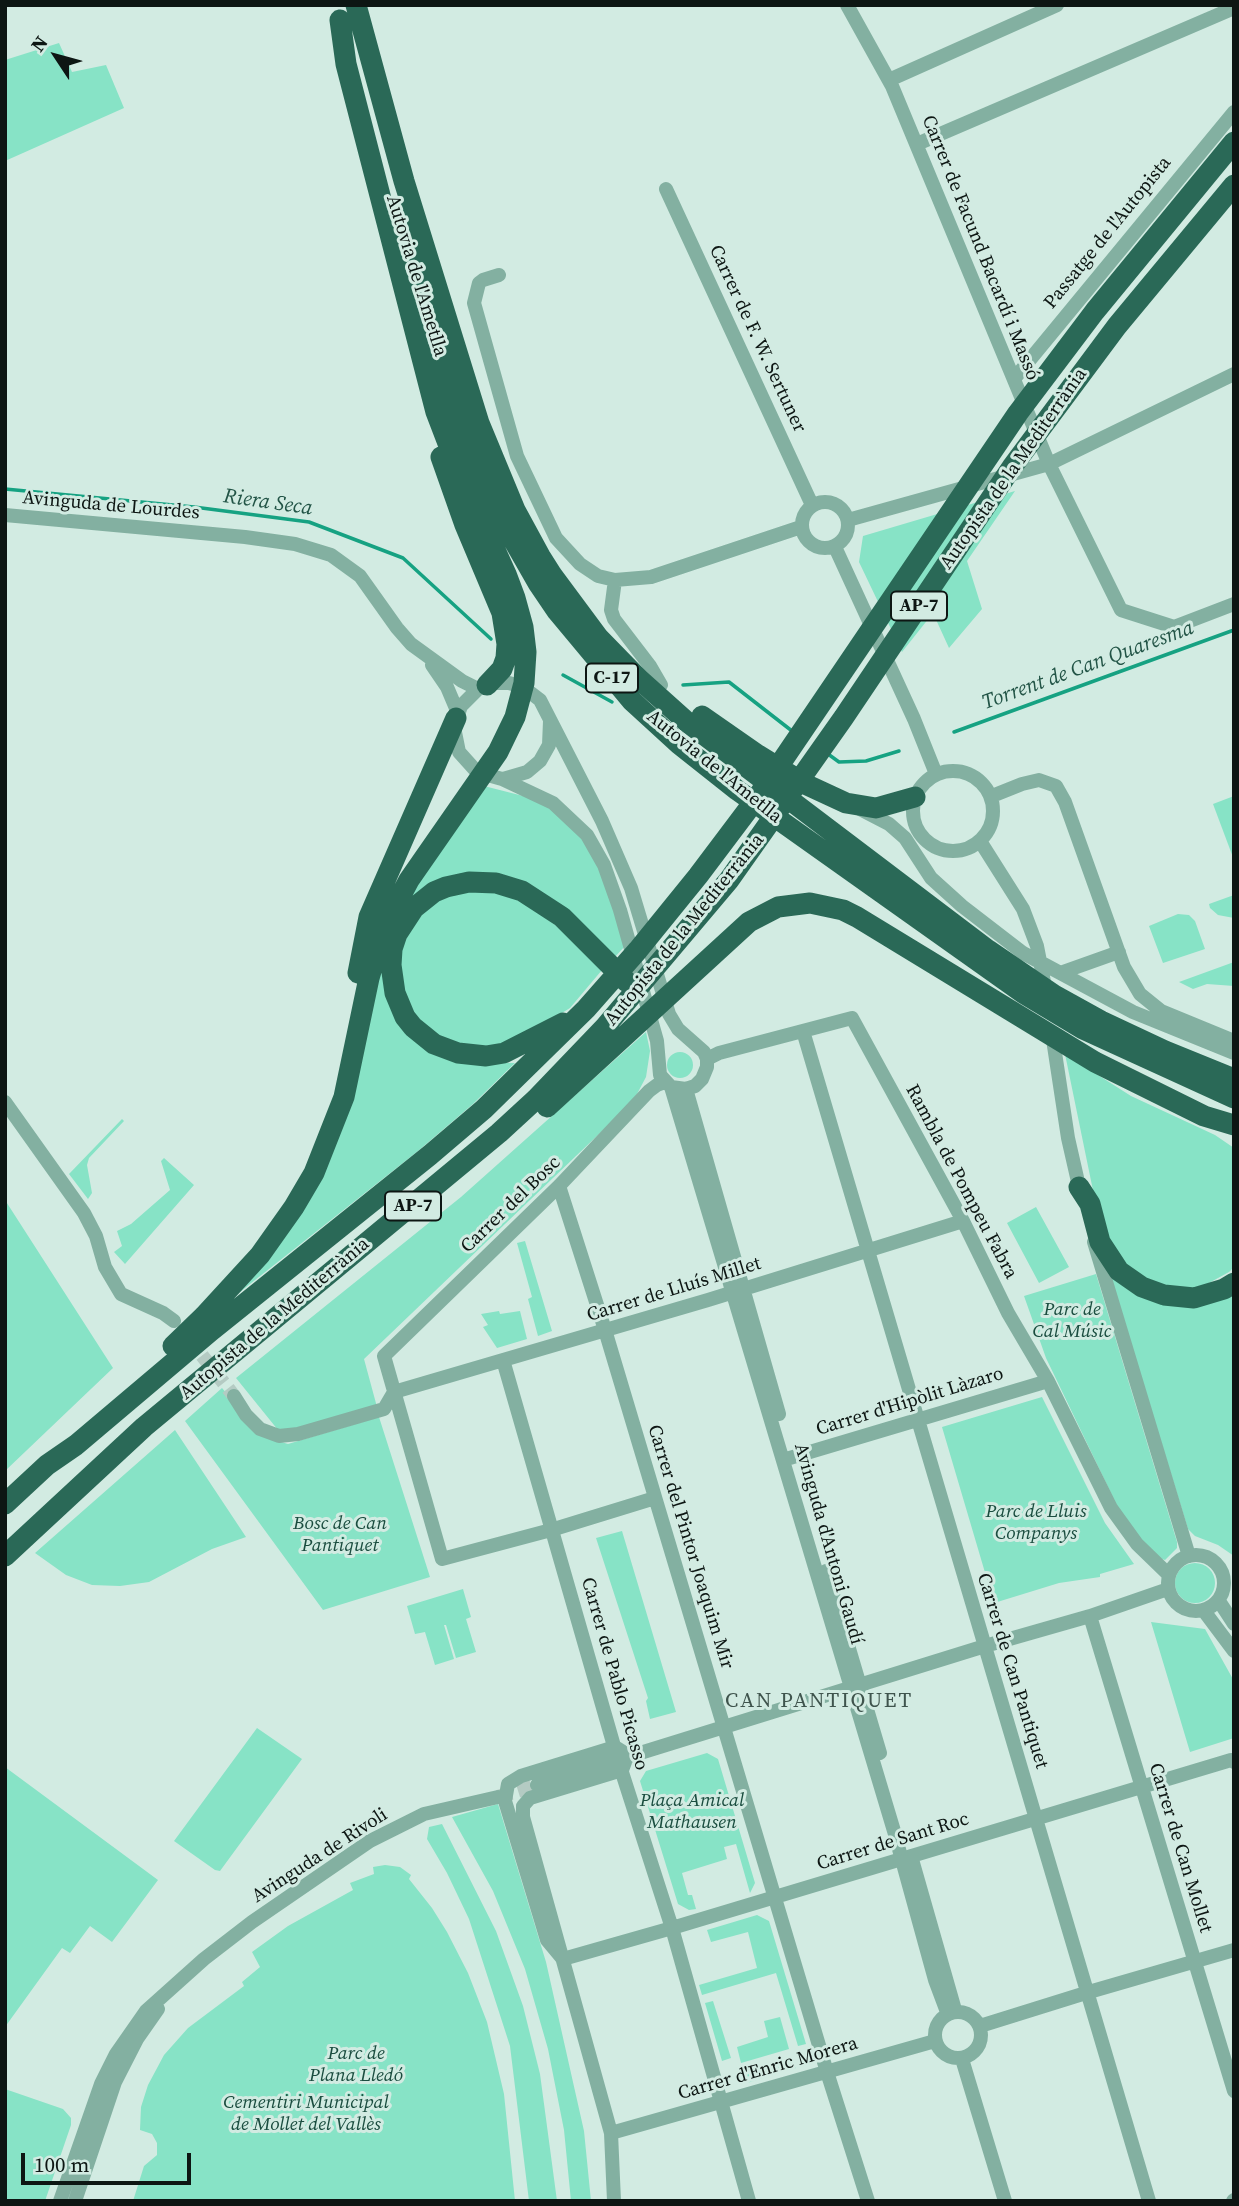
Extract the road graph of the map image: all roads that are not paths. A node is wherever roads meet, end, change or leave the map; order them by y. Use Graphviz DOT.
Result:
graph roads {
  1 [pos="356,5"];
  2 [pos="847,5"];
  3 [pos="1057,5"];
  4 [pos="1234,8"];
  5 [pos="338,13"];
  6 [pos="889,80"];
  7 [pos="1234,112"];
  8 [pos="1234,142"];
  9 [pos="917,144"];
  10 [pos="1234,185"];
  11 [pos="666,189"];
  12 [pos="499,275"];
  13 [pos="1234,374"];
  14 [pos="426,376"];
  15 [pos="1014,379"];
  16 [pos="1049,464"];
  17 [pos="813,505"];
  18 [pos="5,515"];
  19 [pos="848,520"];
  20 [pos="801,527"];
  21 [pos="835,547"];
  22 [pos="552,575"];
  23 [pos="615,580"];
  24 [pos="1234,604"];
  25 [pos="420,651"];
  26 [pos="661,685"];
  27 [pos="482,687"];
  28 [pos="457,715"];
  29 [pos="550,719"];
  30 [pos="936,774"];
  31 [pos="502,779"];
  32 [pos="992,796"];
  33 [pos="915,797"];
  34 [pos="846,803"];
  35 [pos="980,841"];
  36 [pos="1119,952"];
  37 [pos="1060,973"];
  38 [pos="645,1004"];
  39 [pos="586,1009"];
  40 [pos="803,1031"];
  41 [pos="688,1039"];
  42 [pos="1234,1041"];
  43 [pos="1234,1053"];
  44 [pos="659,1056"];
  45 [pos="707,1059"];
  46 [pos="351,1066"];
  47 [pos="1234,1079"];
  48 [pos="674,1086"];
  49 [pos="1234,1098"];
  50 [pos="5,1102"];
  51 [pos="1204,1116"];
  52 [pos="1234,1125"];
  53 [pos="1234,1140"];
  54 [pos="559,1186"];
  55 [pos="1079,1187"];
  56 [pos="963,1221"];
  57 [pos="868,1252"];
  58 [pos="1234,1283"];
  59 [pos="738,1291"];
  60 [pos="174,1321"];
  61 [pos="605,1330"];
  62 [pos="503,1360"];
  63 [pos="163,1364"];
  64 [pos="210,1372"];
  65 [pos="1048,1381"];
  66 [pos="394,1392"];
  67 [pos="234,1396"];
  68 [pos="918,1419"];
  69 [pos="787,1459"];
  70 [pos="654,1498"];
  71 [pos="5,1504"];
  72 [pos="551,1530"];
  73 [pos="5,1556"];
  74 [pos="1189,1556"];
  75 [pos="1229,1574"];
  76 [pos="1168,1582"];
  77 [pos="1219,1601"];
  78 [pos="1203,1611"];
  79 [pos="1090,1616"];
  80 [pos="1234,1624"];
  81 [pos="985,1646"];
  82 [pos="1234,1651"];
  83 [pos="855,1686"];
  84 [pos="723,1727"];
  85 [pos="621,1758"];
  86 [pos="1234,1762"];
  87 [pos="1142,1788"];
  88 [pos="498,1797"];
  89 [pos="1036,1819"];
  90 [pos="906,1858"];
  91 [pos="776,1897"];
  92 [pos="672,1928"];
  93 [pos="1234,1950"];
  94 [pos="563,1959"];
  95 [pos="1194,1961"];
  96 [pos="180,1980"];
  97 [pos="1088,1992"];
  98 [pos="951,2011"];
  99 [pos="980,2026"];
  100 [pos="935,2041"];
  101 [pos="962,2059"];
  102 [pos="827,2072"];
  103 [pos="1234,2091"];
  104 [pos="93,2101"];
  105 [pos="720,2102"];
  106 [pos="97,2130"];
  107 [pos="611,2133"];
  108 [pos="60,2201"];
  109 [pos="75,2201"];
  110 [pos="614,2201"];
  111 [pos="749,2201"];
  112 [pos="868,2201"];
  113 [pos="1005,2201"];
  114 [pos="1149,2201"];
  1 -- 22 [label="highway, Autovia de l'Ametlla / C-17"];
  2 -- 6 [label="street, Carrer de Facund Bacardí i Massó"];
  3 -- 6 [label="street"];
  4 -- 9 [label="street"];
  5 -- 14 [label="highway"];
  5 -- 49 [label="highway, Autovia de l'Ametlla / C-17"];
  6 -- 9 [label="street, Carrer de Facund Bacardí i Massó"];
  7 -- 15 [label="street, Passatge de l'Autopista"];
  8 -- 39 [label="highway, Autopista de la Mediterrània / AP-7"];
  9 -- 15 [label="street, Carrer de Facund Bacardí i Massó"];
  10 -- 64 [label="highway, Autopista de la Mediterrània / AP-7"];
  11 -- 17 [label="street, Carrer de F. W. Sertuner"];
  12 -- 23 [label="street"];
  13 -- 16 [label="street"];
  14 -- 27 [label="highway"];
  14 -- 46 [label="highway"];
  15 -- 16 [label="street, Carrer de Facund Bacardí i Massó"];
  16 -- 19 [label="street"];
  16 -- 24 [label="street, Carrer de Facund Bacardí i Massó"];
  17 -- 19 [label="street"];
  17 -- 20 [label="street"];
  18 -- 25 [label="street, Avinguda de Lourdes"];
  19 -- 21 [label="street"];
  20 -- 21 [label="street"];
  20 -- 23 [label="street"];
  21 -- 30 [label="street"];
  22 -- 26 [label="highway"];
  22 -- 47 [label="highway, Autovia de l'Ametlla / C-17"];
  23 -- 26 [label="street"];
  25 -- 27 [label="street, Avinguda de Lourdes"];
  25 -- 28 [label="street, Avinguda de Lourdes"];
  26 -- 34 [label="highway"];
  27 -- 28 [label="street"];
  27 -- 29 [label="street"];
  28 -- 31 [label="street"];
  28 -- 46 [label="highway"];
  29 -- 31 [label="street"];
  29 -- 41 [label="street"];
  30 -- 32 [label="street"];
  30 -- 33 [label="street"];
  31 -- 38 [label="street"];
  32 -- 35 [label="street"];
  32 -- 36 [label="street"];
  33 -- 34 [label="highway"];
  33 -- 35 [label="street"];
  34 -- 37 [label="street"];
  35 -- 55 [label="street"];
  36 -- 37 [label="street"];
  36 -- 42 [label="street"];
  37 -- 43 [label="street"];
  38 -- 39 [label="highway"];
  38 -- 44 [label="street"];
  39 -- 63 [label="highway, Autopista de la Mediterrània / AP-7"];
  40 -- 45 [label="street"];
  40 -- 56 [label="street, Rambla de Pompeu Fabra"];
  40 -- 57 [label="street, Carrer de Can Pantiquet"];
  41 -- 44 [label="street"];
  41 -- 45 [label="street"];
  44 -- 48 [label="street"];
  45 -- 48 [label="street"];
  46 -- 63 [label="highway"];
  48 -- 54 [label="street, Carrer del Bosc"];
  48 -- 59 [label="street, Avinguda d'Antoni Gaudí"];
  50 -- 60 [label="street"];
  51 -- 52 [label="highway"];
  51 -- 53 [label="highway"];
  51 -- 64 [label="highway"];
  54 -- 61 [label="street, Carrer del Pintor Joaquim Mir"];
  54 -- 66 [label="street, Carrer del Bosc"];
  55 -- 58 [label="highway"];
  55 -- 74 [label="street"];
  56 -- 57 [label="street, Carrer de Lluís Millet"];
  56 -- 65 [label="street, Rambla de Pompeu Fabra"];
  57 -- 59 [label="street, Carrer de Lluís Millet"];
  57 -- 68 [label="street, Carrer de Can Pantiquet"];
  59 -- 61 [label="street, Carrer de Lluís Millet"];
  59 -- 69 [label="street, Avinguda d'Antoni Gaudí"];
  61 -- 62 [label="street, Carrer de Lluís Millet"];
  61 -- 70 [label="street, Carrer del Pintor Joaquim Mir"];
  62 -- 66 [label="street, Carrer de Lluís Millet"];
  62 -- 72 [label="street, Carrer de Pablo Picasso"];
  63 -- 71 [label="highway, Autopista de la Mediterrània / AP-7"];
  64 -- 73 [label="highway, Autopista de la Mediterrània / AP-7"];
  65 -- 68 [label="street, Carrer d'Hipòlit Làzaro"];
  65 -- 76 [label="street, Rambla de Pompeu Fabra"];
  66 -- 67 [label="street"];
  66 -- 72 [label="street"];
  68 -- 69 [label="street, Carrer d'Hipòlit Làzaro"];
  68 -- 81 [label="street, Carrer de Can Pantiquet"];
  69 -- 83 [label="street, Avinguda d'Antoni Gaudí"];
  70 -- 72 [label="street"];
  70 -- 84 [label="street, Carrer del Pintor Joaquim Mir"];
  72 -- 85 [label="street, Carrer de Pablo Picasso"];
  74 -- 75 [label="street"];
  74 -- 76 [label="street"];
  75 -- 77 [label="street"];
  76 -- 78 [label="street"];
  76 -- 79 [label="street"];
  77 -- 78 [label="street"];
  77 -- 80 [label="street"];
  78 -- 82 [label="street"];
  79 -- 81 [label="street"];
  79 -- 87 [label="street, Carrer de Can Mollet"];
  81 -- 83 [label="street"];
  81 -- 89 [label="street, Carrer de Can Pantiquet"];
  83 -- 84 [label="street"];
  83 -- 90 [label="street, Avinguda d'Antoni Gaudí"];
  84 -- 85 [label="street"];
  84 -- 91 [label="street, Carrer del Pintor Joaquim Mir"];
  85 -- 92 [label="street, Carrer de Pablo Picasso"];
  85 -- 94 [label="street"];
  85 -- 94 [label="street"];
  86 -- 87 [label="street, Carrer de Sant Roc"];
  87 -- 89 [label="street, Carrer de Sant Roc"];
  87 -- 95 [label="street, Carrer de Can Mollet"];
  88 -- 96 [label="street, Avinguda de Rivoli"];
  89 -- 90 [label="street, Carrer de Sant Roc"];
  89 -- 97 [label="street, Carrer de Can Pantiquet"];
  90 -- 91 [label="street, Carrer de Sant Roc"];
  90 -- 98 [label="street, Avinguda d'Antoni Gaudí"];
  91 -- 92 [label="street, Carrer de Sant Roc"];
  91 -- 102 [label="street, Carrer del Pintor Joaquim Mir"];
  92 -- 94 [label="street, Carrer de Sant Roc"];
  92 -- 105 [label="street, Carrer de Pablo Picasso"];
  93 -- 95 [label="street"];
  94 -- 107 [label="street"];
  95 -- 97 [label="street"];
  95 -- 103 [label="street, Carrer de Can Mollet"];
  96 -- 104 [label="street, Avinguda de Rivoli"];
  96 -- 106 [label="street, Avinguda de Rivoli"];
  97 -- 99 [label="street"];
  97 -- 114 [label="street, Carrer de Can Pantiquet"];
  98 -- 99 [label="street"];
  98 -- 100 [label="street"];
  99 -- 101 [label="street"];
  100 -- 101 [label="street"];
  100 -- 102 [label="street, Carrer d'Enric Morera"];
  101 -- 113 [label="street"];
  102 -- 105 [label="street, Carrer d'Enric Morera"];
  102 -- 112 [label="street, Carrer del Pintor Joaquim Mir"];
  104 -- 106 [label="street"];
  104 -- 108 [label="street, Avinguda de Rivoli"];
  105 -- 107 [label="street, Carrer d'Enric Morera"];
  105 -- 111 [label="street, Carrer de Pablo Picasso"];
  106 -- 109 [label="street, Avinguda de Rivoli"];
  107 -- 110 [label="street"];
}
